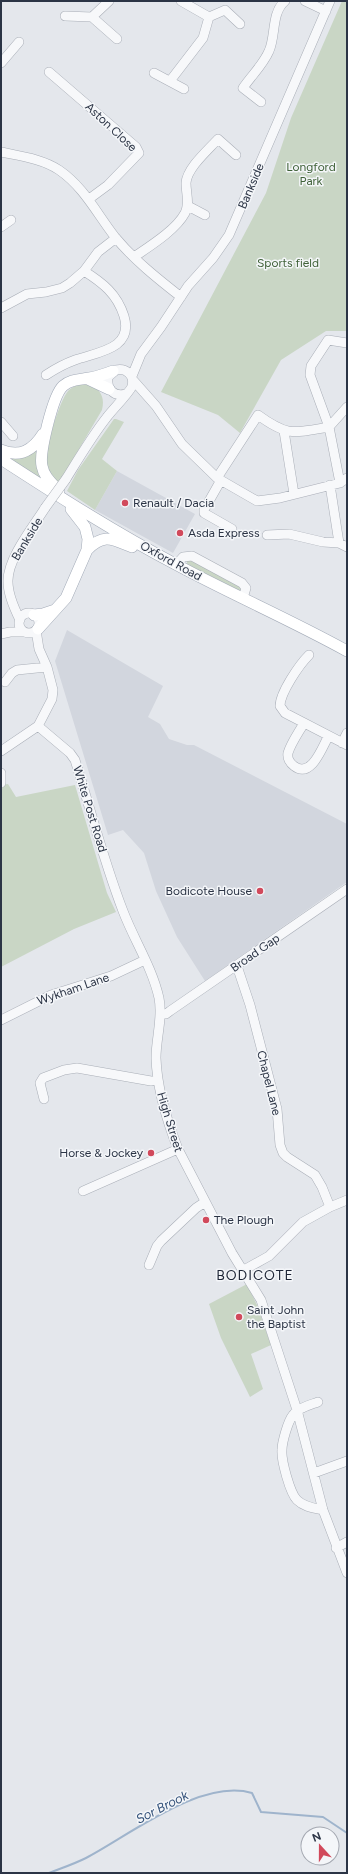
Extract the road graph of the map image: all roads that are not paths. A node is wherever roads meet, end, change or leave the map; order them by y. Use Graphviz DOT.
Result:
graph roads {
  1 [pos="109,1"];
  2 [pos="181,1"];
  3 [pos="285,1"];
  4 [pos="305,1"];
  5 [pos="330,1"];
  6 [pos="326,11"];
  7 [pos="65,16"];
  8 [pos="92,17"];
  9 [pos="209,17"];
  10 [pos="240,24"];
  11 [pos="117,39"];
  12 [pos="19,42"];
  13 [pos="1,63"];
  14 [pos="49,72"];
  15 [pos="154,73"];
  16 [pos="170,81"];
  17 [pos="184,89"];
  18 [pos="261,102"];
  19 [pos="1,152"];
  20 [pos="236,155"];
  21 [pos="89,199"];
  22 [pos="188,206"];
  23 [pos="205,215"];
  24 [pos="11,220"];
  25 [pos="1,227"];
  26 [pos="116,238"];
  27 [pos="134,257"];
  28 [pos="84,271"];
  29 [pos="181,297"];
  30 [pos="1,308"];
  31 [pos="347,342"];
  32 [pos="141,354"];
  33 [pos="116,370"];
  34 [pos="46,376"];
  35 [pos="132,378"];
  36 [pos="88,379"];
  37 [pos="110,390"];
  38 [pos="128,392"];
  39 [pos="148,398"];
  40 [pos="347,407"];
  41 [pos="106,418"];
  42 [pos="1,422"];
  43 [pos="328,427"];
  44 [pos="46,428"];
  45 [pos="284,431"];
  46 [pos="13,436"];
  47 [pos="1,450"];
  48 [pos="1,458"];
  49 [pos="219,479"];
  50 [pos="343,481"];
  51 [pos="330,485"];
  52 [pos="294,494"];
  53 [pos="58,496"];
  54 [pos="75,507"];
  55 [pos="232,529"];
  56 [pos="267,535"];
  57 [pos="343,545"];
  58 [pos="87,550"];
  59 [pos="161,556"];
  60 [pos="10,594"];
  61 [pos="55,610"];
  62 [pos="33,614"];
  63 [pos="20,620"];
  64 [pos="37,630"];
  65 [pos="25,632"];
  66 [pos="1,633"];
  67 [pos="39,649"];
  68 [pos="347,651"];
  69 [pos="309,655"];
  70 [pos="47,667"];
  71 [pos="5,682"];
  72 [pos="304,723"];
  73 [pos="38,726"];
  74 [pos="347,733"];
  75 [pos="328,737"];
  76 [pos="345,744"];
  77 [pos="1,751"];
  78 [pos="1,773"];
  79 [pos="1,783"];
  80 [pos="347,889"];
  81 [pos="145,960"];
  82 [pos="237,966"];
  83 [pos="160,1014"];
  84 [pos="1,1020"];
  85 [pos="158,1080"];
  86 [pos="44,1099"];
  87 [pos="178,1150"];
  88 [pos="83,1191"];
  89 [pos="347,1200"];
  90 [pos="206,1202"];
  91 [pos="330,1207"];
  92 [pos="149,1265"];
  93 [pos="244,1270"];
  94 [pos="318,1402"];
  95 [pos="297,1410"];
  96 [pos="347,1461"];
  97 [pos="314,1473"];
  98 [pos="323,1510"];
  99 [pos="347,1542"];
  100 [pos="336,1548"];
  101 [pos="347,1573"];
  1 -- 8 [label="street"];
  2 -- 9 [label="street"];
  3 -- 18 [label="street"];
  4 -- 6 [label="street"];
  5 -- 6 [label="street, Bankside"];
  6 -- 29 [label="street, Bankside"];
  7 -- 8 [label="street"];
  8 -- 11 [label="street"];
  9 -- 10 [label="street"];
  9 -- 16 [label="street"];
  12 -- 13 [label="street"];
  14 -- 21 [label="street, Aston Close"];
  15 -- 16 [label="street"];
  16 -- 17 [label="street"];
  19 -- 21 [label="street"];
  20 -- 22 [label="street"];
  21 -- 26 [label="street"];
  22 -- 23 [label="street"];
  22 -- 27 [label="street"];
  24 -- 25 [label="street"];
  26 -- 27 [label="street"];
  26 -- 28 [label="street"];
  27 -- 29 [label="street"];
  28 -- 30 [label="street"];
  28 -- 34 [label="street"];
  29 -- 32 [label="street, Bankside"];
  31 -- 43 [label="street"];
  32 -- 33 [label="street, Bankside"];
  32 -- 35 [label="street, Bankside"];
  33 -- 35 [label="street"];
  33 -- 36 [label="main road"];
  33 -- 37 [label="street"];
  35 -- 38 [label="street"];
  35 -- 39 [label="street"];
  36 -- 37 [label="main road"];
  36 -- 44 [label="main road"];
  37 -- 38 [label="street"];
  37 -- 41 [label="street"];
  38 -- 39 [label="street"];
  38 -- 41 [label="street"];
  39 -- 49 [label="street"];
  40 -- 43 [label="street"];
  41 -- 60 [label="street, Bankside, bridge"];
  42 -- 46 [label="street"];
  43 -- 45 [label="street"];
  43 -- 50 [label="street"];
  44 -- 47 [label="main road"];
  44 -- 54 [label="main road"];
  45 -- 49 [label="street"];
  45 -- 52 [label="street"];
  48 -- 53 [label="main road, Oxford Road"];
  49 -- 52 [label="street"];
  49 -- 55 [label="street"];
  50 -- 51 [label="street"];
  51 -- 52 [label="street"];
  51 -- 57 [label="street"];
  53 -- 54 [label="main road, Oxford Road"];
  53 -- 58 [label="main road"];
  54 -- 59 [label="main road, Oxford Road"];
  56 -- 57 [label="street"];
  58 -- 59 [label="main road"];
  58 -- 61 [label="main road"];
  59 -- 68 [label="main road, Oxford Road"];
  60 -- 62 [label="street"];
  60 -- 63 [label="street, Bankside"];
  61 -- 62 [label="main road"];
  61 -- 64 [label="main road"];
  62 -- 63 [label="street"];
  62 -- 64 [label="street"];
  63 -- 65 [label="street"];
  63 -- 66 [label="street"];
  64 -- 65 [label="street"];
  64 -- 67 [label="street"];
  65 -- 66 [label="street"];
  65 -- 67 [label="street"];
  67 -- 70 [label="street"];
  69 -- 72 [label="street"];
  70 -- 71 [label="street"];
  70 -- 73 [label="street"];
  72 -- 75 [label="street"];
  72 -- 75 [label="street"];
  73 -- 77 [label="street"];
  73 -- 81 [label="street, White Post Road"];
  74 -- 76 [label="street"];
  75 -- 76 [label="street"];
  78 -- 79 [label="street"];
  80 -- 82 [label="street, Broad Gap"];
  81 -- 83 [label="street, High Street"];
  81 -- 84 [label="street, Wykham Lane"];
  82 -- 83 [label="street, Broad Gap"];
  82 -- 91 [label="street, Chapel Lane"];
  83 -- 85 [label="street, High Street"];
  85 -- 86 [label="street"];
  85 -- 87 [label="street, High Street"];
  87 -- 88 [label="street"];
  87 -- 90 [label="street, High Street"];
  89 -- 91 [label="street"];
  90 -- 92 [label="street"];
  90 -- 93 [label="street, High Street"];
  91 -- 93 [label="street"];
  93 -- 95 [label="street, High Street"];
  94 -- 95 [label="street"];
  95 -- 97 [label="street, High Street"];
  95 -- 98 [label="street"];
  96 -- 97 [label="street"];
  97 -- 98 [label="street, High Street"];
  98 -- 100 [label="street, High Street"];
  99 -- 100 [label="street"];
  100 -- 101 [label="street, High Street"];
}
